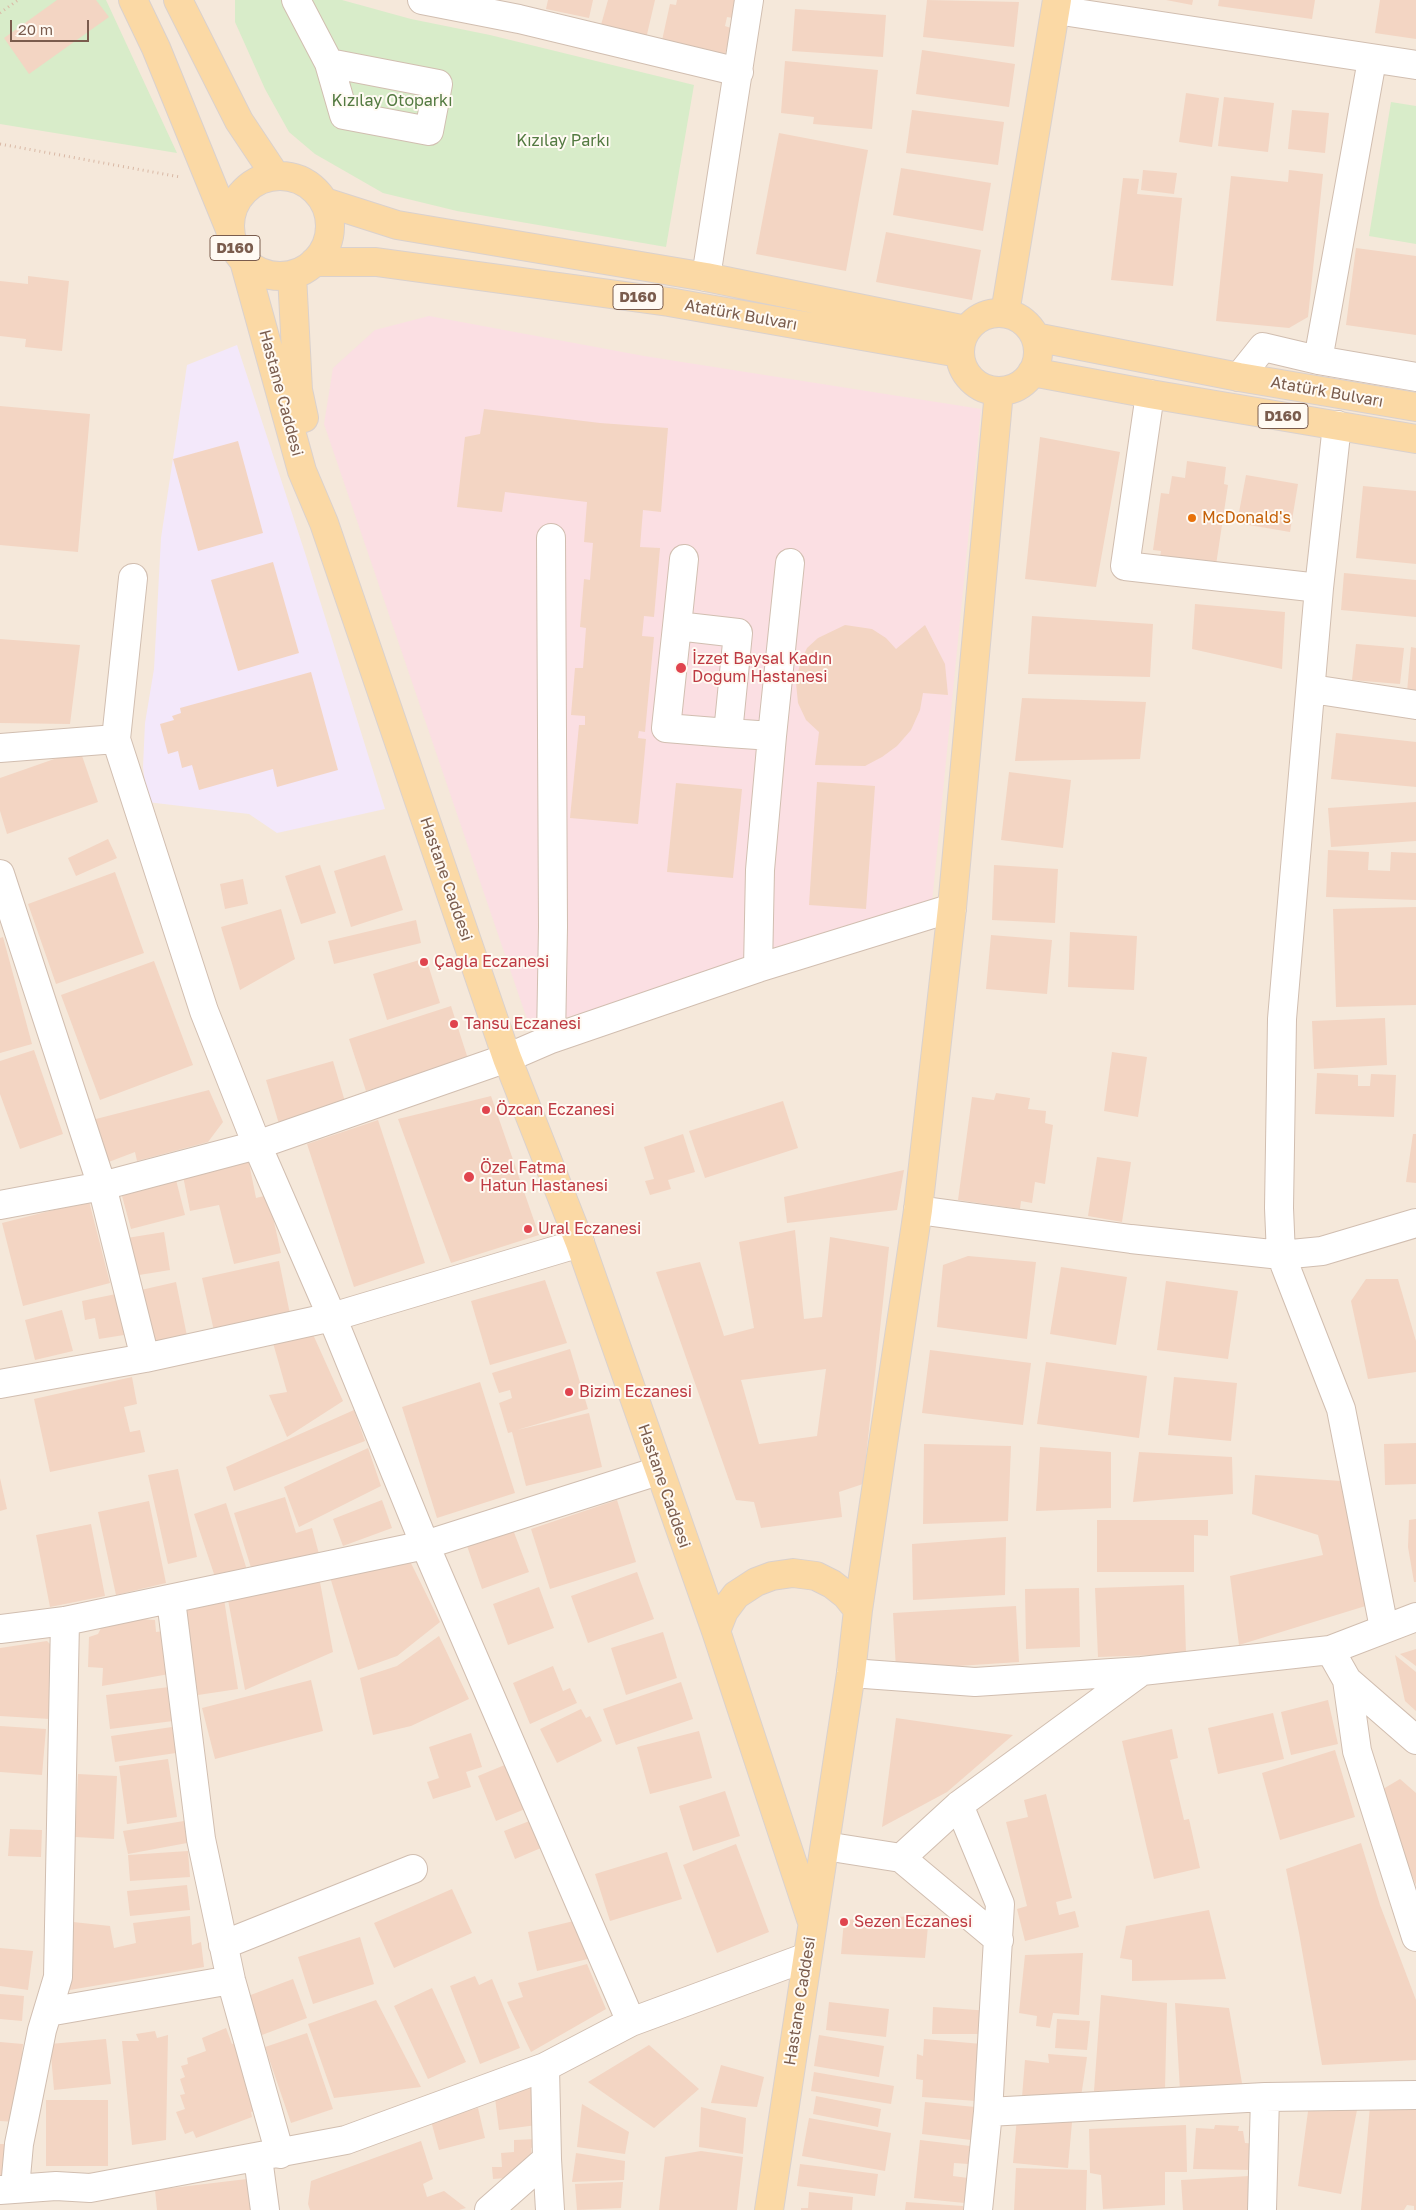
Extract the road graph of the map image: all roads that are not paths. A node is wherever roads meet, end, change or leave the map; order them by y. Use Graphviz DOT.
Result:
graph roads {
  1 [pos="133,0"];
  2 [pos="178,0"];
  3 [pos="296,0"];
  4 [pos="422,0"];
  5 [pos="749,0"];
  6 [pos="1057,5"];
  7 [pos="1372,60"];
  8 [pos="329,63"];
  9 [pos="1416,66"];
  10 [pos="739,72"];
  11 [pos="275,175"];
  12 [pos="325,202"];
  13 [pos="229,227"];
  14 [pos="244,261"];
  15 [pos="303,268"];
  16 [pos="706,277"];
  17 [pos="1005,313"];
  18 [pos="1035,337"];
  19 [pos="963,342"];
  20 [pos="1318,360"];
  21 [pos="1032,372"];
  22 [pos="1239,377"];
  23 [pos="1416,377"];
  24 [pos="999,391"];
  25 [pos="1150,394"];
  26 [pos="1416,407"];
  27 [pos="1337,425"];
  28 [pos="1416,439"];
  29 [pos="324,523"];
  30 [pos="552,538"];
  31 [pos="684,559"];
  32 [pos="790,563"];
  33 [pos="133,578"];
  34 [pos="1319,588"];
  35 [pos="677,626"];
  36 [pos="1312,689"];
  37 [pos="1416,705"];
  38 [pos="728,733"];
  39 [pos="772,736"];
  40 [pos="116,739"];
  41 [pos="0,748"];
  42 [pos="0,874"];
  43 [pos="952,908"];
  44 [pos="758,968"];
  45 [pos="551,1039"];
  46 [pos="507,1058"];
  47 [pos="257,1145"];
  48 [pos="102,1186"];
  49 [pos="0,1205"];
  50 [pos="918,1210"];
  51 [pos="1416,1223"];
  52 [pos="580,1243"];
  53 [pos="1281,1255"];
  54 [pos="332,1317"];
  55 [pos="145,1358"];
  56 [pos="0,1384"];
  57 [pos="658,1471"];
  58 [pos="425,1545"];
  59 [pos="171,1600"];
  60 [pos="858,1610"];
  61 [pos="1416,1617"];
  62 [pos="66,1621"];
  63 [pos="0,1628"];
  64 [pos="1384,1628"];
  65 [pos="716,1631"];
  66 [pos="1330,1650"];
  67 [pos="1142,1671"];
  68 [pos="851,1673"];
  69 [pos="1347,1680"];
  70 [pos="1416,1740"];
  71 [pos="959,1805"];
  72 [pos="776,1814"];
  73 [pos="825,1846"];
  74 [pos="901,1858"];
  75 [pos="414,1868"];
  76 [pos="812,1924"];
  77 [pos="1416,1937"];
  78 [pos="998,1940"];
  79 [pos="223,1945"];
  80 [pos="807,1957"];
  81 [pos="230,1980"];
  82 [pos="48,2012"];
  83 [pos="631,2022"];
  84 [pos="545,2067"];
  85 [pos="1416,2095"];
  86 [pos="1265,2097"];
  87 [pos="988,2112"];
  88 [pos="269,2156"];
  89 [pos="547,2159"];
  90 [pos="8,2189"];
  91 [pos="91,2199"];
  92 [pos="265,2210"];
  93 [pos="489,2210"];
  94 [pos="550,2210"];
  95 [pos="769,2210"];
  96 [pos="978,2210"];
  97 [pos="1262,2210"];
  1 -- 13 [label="main road, D160"];
  2 -- 11 [label="main road"];
  3 -- 8 [label="street"];
  4 -- 10 [label="street"];
  5 -- 10 [label="street"];
  6 -- 7 [label="street"];
  6 -- 17 [label="main road"];
  7 -- 9 [label="street"];
  7 -- 20 [label="street"];
  10 -- 16 [label="street"];
  11 -- 12 [label="main road, D160"];
  11 -- 13 [label="main road, D160"];
  12 -- 15 [label="main road"];
  12 -- 16 [label="main road, Atatürk Bulvarı / D160"];
  13 -- 14 [label="main road, D160"];
  14 -- 15 [label="main road, D160"];
  14 -- 29 [label="main road, Hastane Caddesi"];
  15 -- 19 [label="main road, Atatürk Bulvarı / D160"];
  15 -- 29 [label="main road, Hastane Caddesi"];
  16 -- 19 [label="main road, Atatürk Bulvarı"];
  17 -- 18 [label="main road"];
  17 -- 19 [label="main road"];
  18 -- 21 [label="main road"];
  18 -- 22 [label="main road, Atatürk Bulvarı"];
  19 -- 24 [label="main road"];
  20 -- 22 [label="street"];
  20 -- 23 [label="street"];
  21 -- 24 [label="main road"];
  21 -- 25 [label="main road, Atatürk Bulvarı"];
  22 -- 26 [label="main road, Atatürk Bulvarı / D160"];
  24 -- 43 [label="main road"];
  25 -- 27 [label="main road, Atatürk Bulvarı / D160"];
  25 -- 34 [label="street"];
  27 -- 28 [label="main road, Atatürk Bulvarı / D160"];
  27 -- 34 [label="street"];
  29 -- 46 [label="main road, Hastane Caddesi"];
  30 -- 45 [label="street"];
  31 -- 35 [label="street"];
  32 -- 39 [label="street"];
  33 -- 40 [label="street"];
  34 -- 36 [label="street"];
  35 -- 38 [label="street"];
  35 -- 38 [label="street"];
  36 -- 37 [label="street"];
  36 -- 53 [label="street"];
  38 -- 39 [label="street"];
  39 -- 44 [label="street"];
  40 -- 41 [label="street"];
  40 -- 47 [label="street"];
  42 -- 48 [label="street"];
  43 -- 44 [label="street"];
  43 -- 50 [label="main road"];
  44 -- 45 [label="street"];
  45 -- 46 [label="street"];
  46 -- 47 [label="street"];
  46 -- 52 [label="main road, Hastane Caddesi"];
  47 -- 48 [label="street"];
  47 -- 54 [label="street"];
  48 -- 49 [label="street"];
  48 -- 55 [label="street"];
  50 -- 53 [label="street"];
  50 -- 60 [label="main road"];
  51 -- 53 [label="street"];
  52 -- 54 [label="street"];
  52 -- 57 [label="main road, Hastane Caddesi"];
  53 -- 64 [label="street"];
  54 -- 55 [label="street"];
  54 -- 58 [label="street"];
  55 -- 56 [label="street"];
  57 -- 58 [label="street"];
  57 -- 65 [label="main road, Hastane Caddesi"];
  58 -- 59 [label="street"];
  58 -- 83 [label="street"];
  59 -- 62 [label="street"];
  59 -- 79 [label="street"];
  60 -- 65 [label="main road"];
  60 -- 68 [label="main road"];
  61 -- 64 [label="street"];
  62 -- 63 [label="street"];
  62 -- 82 [label="street"];
  64 -- 66 [label="street"];
  65 -- 72 [label="main road, Hastane Caddesi"];
  66 -- 67 [label="street"];
  66 -- 69 [label="street"];
  67 -- 68 [label="street"];
  67 -- 71 [label="street"];
  68 -- 73 [label="main road"];
  69 -- 70 [label="street"];
  69 -- 77 [label="street"];
  71 -- 74 [label="street"];
  71 -- 78 [label="street"];
  72 -- 73 [label="main road"];
  72 -- 76 [label="main road, Hastane Caddesi"];
  73 -- 74 [label="street"];
  73 -- 76 [label="main road"];
  74 -- 78 [label="street"];
  75 -- 79 [label="street"];
  76 -- 80 [label="main road, Hastane Caddesi"];
  78 -- 87 [label="street"];
  79 -- 81 [label="street"];
  80 -- 83 [label="street"];
  80 -- 95 [label="main road, Hastane Caddesi"];
  81 -- 82 [label="street"];
  81 -- 88 [label="street"];
  82 -- 90 [label="street"];
  83 -- 84 [label="street"];
  84 -- 88 [label="street"];
  84 -- 89 [label="street"];
  85 -- 86 [label="street"];
  86 -- 87 [label="street"];
  86 -- 97 [label="street"];
  87 -- 96 [label="street"];
  88 -- 91 [label="street"];
  88 -- 92 [label="street"];
  89 -- 93 [label="street"];
  89 -- 94 [label="street"];
  90 -- 91 [label="street"];
}
